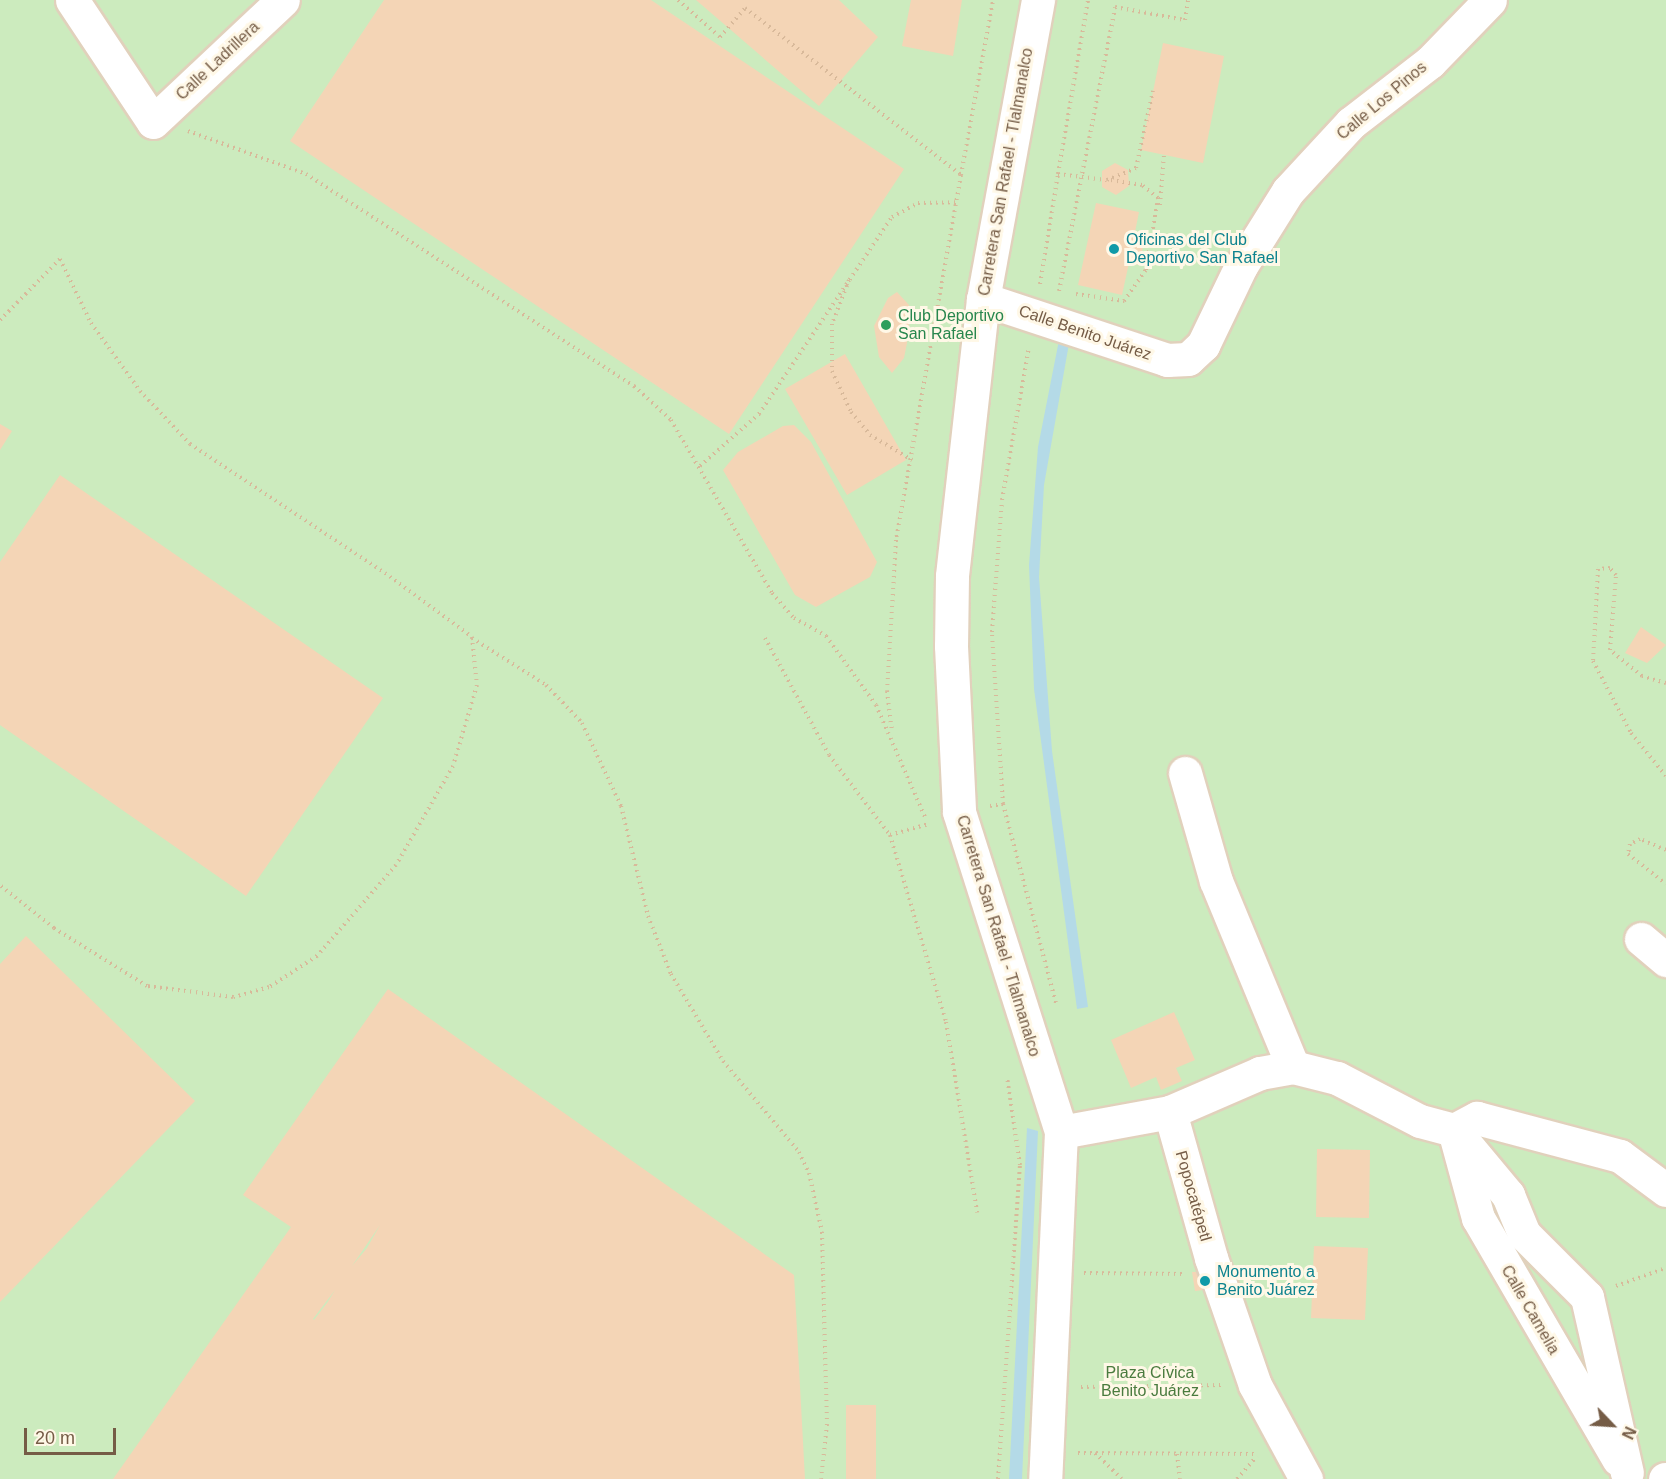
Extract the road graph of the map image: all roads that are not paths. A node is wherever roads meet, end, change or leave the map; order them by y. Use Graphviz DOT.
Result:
graph roads {
  1 [pos="72,0"];
  2 [pos="283,0"];
  3 [pos="1038,0"];
  4 [pos="1490,0"];
  5 [pos="983,299"];
  6 [pos="1188,359"];
  7 [pos="1185,772"];
  8 [pos="1641,939"];
  9 [pos="1666,960"];
  10 [pos="1293,1067"];
  11 [pos="1170,1112"];
  12 [pos="1454,1130"];
  13 [pos="1061,1132"];
  14 [pos="1666,1190"];
  15 [pos="1286,1462"];
  16 [pos="1629,1476"];
  17 [pos="1045,1479"];
  1 -- 2 [label="street, Calle Ladrillera"];
  3 -- 5 [label="street, Carretera San Rafael - Tlalmanalco"];
  4 -- 6 [label="street, Calle Los Pinos"];
  5 -- 6 [label="street, Calle Benito Juárez"];
  5 -- 13 [label="street, Carretera San Rafael - Tlalmanalco"];
  7 -- 10 [label="street"];
  8 -- 9 [label="street"];
  10 -- 11 [label="street"];
  10 -- 12 [label="street"];
  11 -- 13 [label="street"];
  11 -- 15 [label="street, Popocatépetl"];
  12 -- 14 [label="street"];
  12 -- 16 [label="street, Calle Camelia"];
  12 -- 16 [label="street"];
  13 -- 17 [label="street, Carretera San Rafael - Tlalmanalco"];
}
